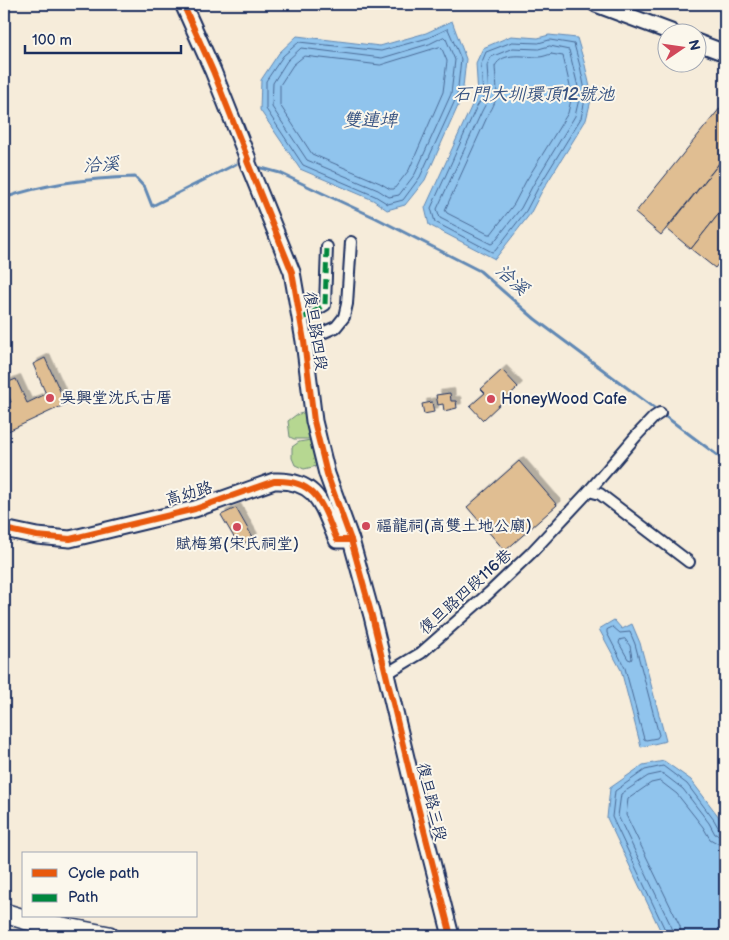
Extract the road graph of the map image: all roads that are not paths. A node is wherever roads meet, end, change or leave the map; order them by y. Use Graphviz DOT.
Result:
graph roads {
  1 [pos="183,4"];
  2 [pos="596,4"];
  3 [pos="656,26"];
  4 [pos="706,46"];
  5 [pos="725,53"];
  6 [pos="351,242"];
  7 [pos="327,247"];
  8 [pos="300,320"];
  9 [pos="304,341"];
  10 [pos="660,413"];
  11 [pos="589,491"];
  12 [pos="4,528"];
  13 [pos="351,540"];
  14 [pos="689,562"];
  15 [pos="386,674"];
  16 [pos="4,912"];
  17 [pos="109,936"];
  18 [pos="450,936"];
  1 -- 8 [label="street, 復旦路四段"];
  2 -- 3 [label="street"];
  4 -- 5 [label="street"];
  6 -- 9 [label="street"];
  7 -- 8 [label="street"];
  8 -- 9 [label="street, 復旦路四段"];
  9 -- 13 [label="street, 復旦路四段"];
  10 -- 11 [label="street, 復旦路四段116巷"];
  11 -- 14 [label="street"];
  11 -- 15 [label="street, 復旦路四段116巷"];
  12 -- 13 [label="street, 高幼路"];
  13 -- 15 [label="street, 復旦路四段"];
  15 -- 18 [label="street, 復旦路三段"];
  16 -- 17 [label="highway"];
}
